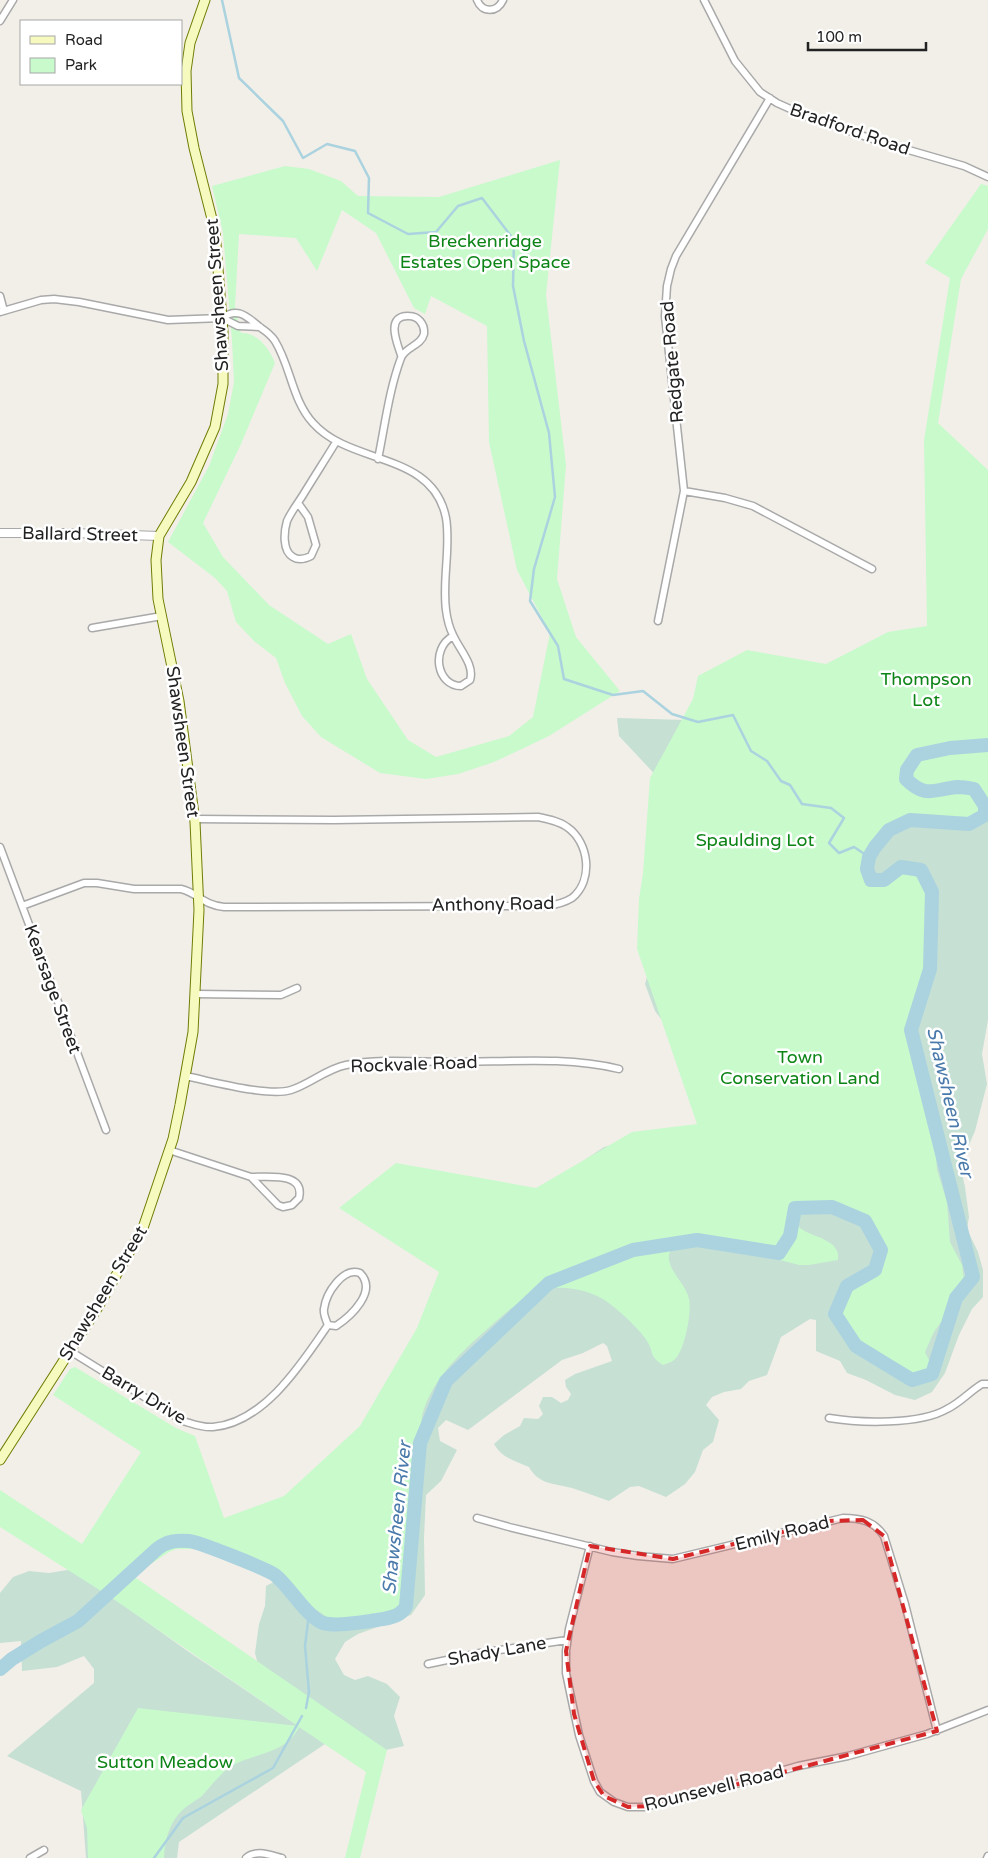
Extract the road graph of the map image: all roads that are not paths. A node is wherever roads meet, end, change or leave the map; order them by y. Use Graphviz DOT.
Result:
graph roads {
  1 [pos="13,0"];
  2 [pos="205,0"];
  3 [pos="477,0"];
  4 [pos="503,0"];
  5 [pos="704,0"];
  6 [pos="0,20"];
  7 [pos="770,98"];
  8 [pos="988,177"];
  9 [pos="0,296"];
  10 [pos="2,312"];
  11 [pos="222,318"];
  12 [pos="260,327"];
  13 [pos="402,355"];
  14 [pos="336,442"];
  15 [pos="378,458"];
  16 [pos="684,491"];
  17 [pos="298,503"];
  18 [pos="0,533"];
  19 [pos="159,536"];
  20 [pos="872,569"];
  21 [pos="162,616"];
  22 [pos="658,621"];
  23 [pos="92,628"];
  24 [pos="453,636"];
  25 [pos="195,819"];
  26 [pos="0,847"];
  27 [pos="199,899"];
  28 [pos="22,906"];
  29 [pos="297,988"];
  30 [pos="196,994"];
  31 [pos="619,1069"];
  32 [pos="186,1076"];
  33 [pos="106,1130"];
  34 [pos="169,1150"];
  35 [pos="252,1177"];
  36 [pos="328,1325"];
  37 [pos="70,1351"];
  38 [pos="988,1384"];
  39 [pos="829,1418"];
  40 [pos="0,1460"];
  41 [pos="477,1518"];
  42 [pos="590,1546"];
  43 [pos="568,1640"];
  44 [pos="428,1664"];
  45 [pos="988,1710"];
  46 [pos="936,1731"];
  47 [pos="44,1850"];
  48 [pos="30,1858"];
  49 [pos="246,1858"];
  50 [pos="282,1858"];
  1 -- 6 [label="street"];
  2 -- 11 [label="main road, Shawsheen Street"];
  3 -- 4 [label="street"];
  5 -- 7 [label="street, Bradford Road"];
  7 -- 8 [label="street, Bradford Road"];
  7 -- 16 [label="street, Redgate Road"];
  9 -- 10 [label="street"];
  10 -- 11 [label="street"];
  11 -- 12 [label="street"];
  11 -- 12 [label="street"];
  11 -- 19 [label="main road, Shawsheen Street"];
  12 -- 14 [label="street"];
  13 -- 13 [label="street"];
  13 -- 15 [label="street"];
  14 -- 15 [label="street"];
  14 -- 17 [label="street"];
  15 -- 24 [label="street"];
  16 -- 20 [label="street"];
  16 -- 22 [label="street, Redgate Road"];
  17 -- 17 [label="street"];
  18 -- 19 [label="street, Ballard Street"];
  19 -- 21 [label="main road, Shawsheen Street"];
  21 -- 23 [label="street"];
  21 -- 25 [label="main road, Shawsheen Street"];
  24 -- 24 [label="street"];
  25 -- 27 [label="main road, Shawsheen Street"];
  25 -- 27 [label="street, Anthony Road"];
  26 -- 28 [label="street, Kearsage Street"];
  27 -- 28 [label="street, Anthony Road"];
  27 -- 30 [label="main road, Shawsheen Street"];
  28 -- 33 [label="street, Kearsage Street"];
  29 -- 30 [label="street"];
  30 -- 32 [label="main road, Shawsheen Street"];
  31 -- 32 [label="street, Rockvale Road"];
  32 -- 34 [label="main road, Shawsheen Street"];
  34 -- 35 [label="street"];
  34 -- 37 [label="main road, Shawsheen Street"];
  35 -- 35 [label="street"];
  36 -- 36 [label="street"];
  36 -- 37 [label="street, Barry Drive"];
  37 -- 40 [label="main road, Shawsheen Street"];
  38 -- 39 [label="street"];
  41 -- 42 [label="street, Emily Road"];
  42 -- 43 [label="street, Rounsevell Road"];
  42 -- 46 [label="street, Emily Road"];
  43 -- 44 [label="street, Shady Lane"];
  43 -- 46 [label="street, Rounsevell Road"];
  45 -- 46 [label="street, Rounsevell Road"];
  47 -- 48 [label="street"];
  49 -- 50 [label="street"];
}
